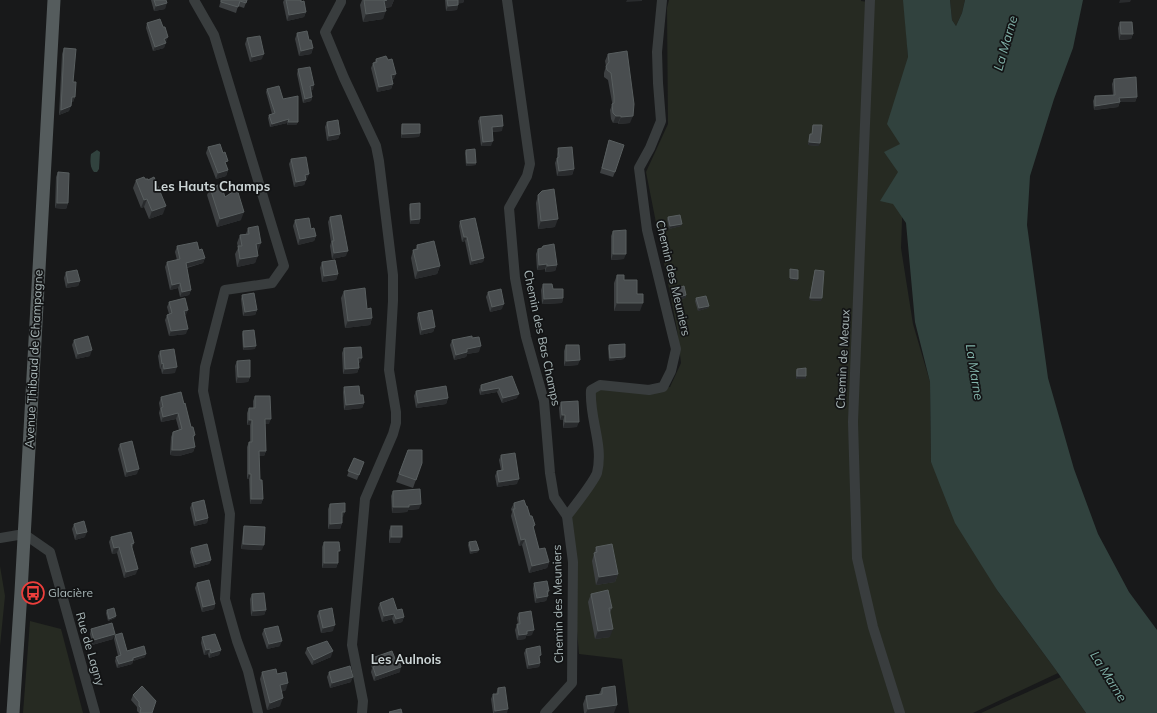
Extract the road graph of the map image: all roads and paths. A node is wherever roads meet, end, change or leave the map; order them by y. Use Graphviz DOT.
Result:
graph roads {
  1 [pos="194,0"];
  2 [pos="340,0"];
  3 [pos="507,0"];
  4 [pos="662,0"];
  5 [pos="870,0"];
  6 [pos="53,2"];
  7 [pos="567,516"];
  8 [pos="24,534"];
  9 [pos="0,538"];
  10 [pos="13,713"];
  11 [pos="95,713"];
  12 [pos="258,713"];
  13 [pos="362,713"];
  14 [pos="545,713"];
  15 [pos="900,713"];
  1 -- 12 [label="street"];
  2 -- 13 [label="street"];
  3 -- 7 [label="street, Chemin des Bas Champs"];
  4 -- 7 [label="street, Chemin des Meuniers"];
  5 -- 15 [label="street, Chemin de Meaux"];
  6 -- 8 [label="main road, Avenue Thibaud de Champagne"];
  7 -- 14 [label="street, Chemin des Meuniers"];
  8 -- 9 [label="street"];
  8 -- 10 [label="main road, Avenue Thibaud de Champagne"];
  8 -- 11 [label="street, Rue de Lagny"];
}
